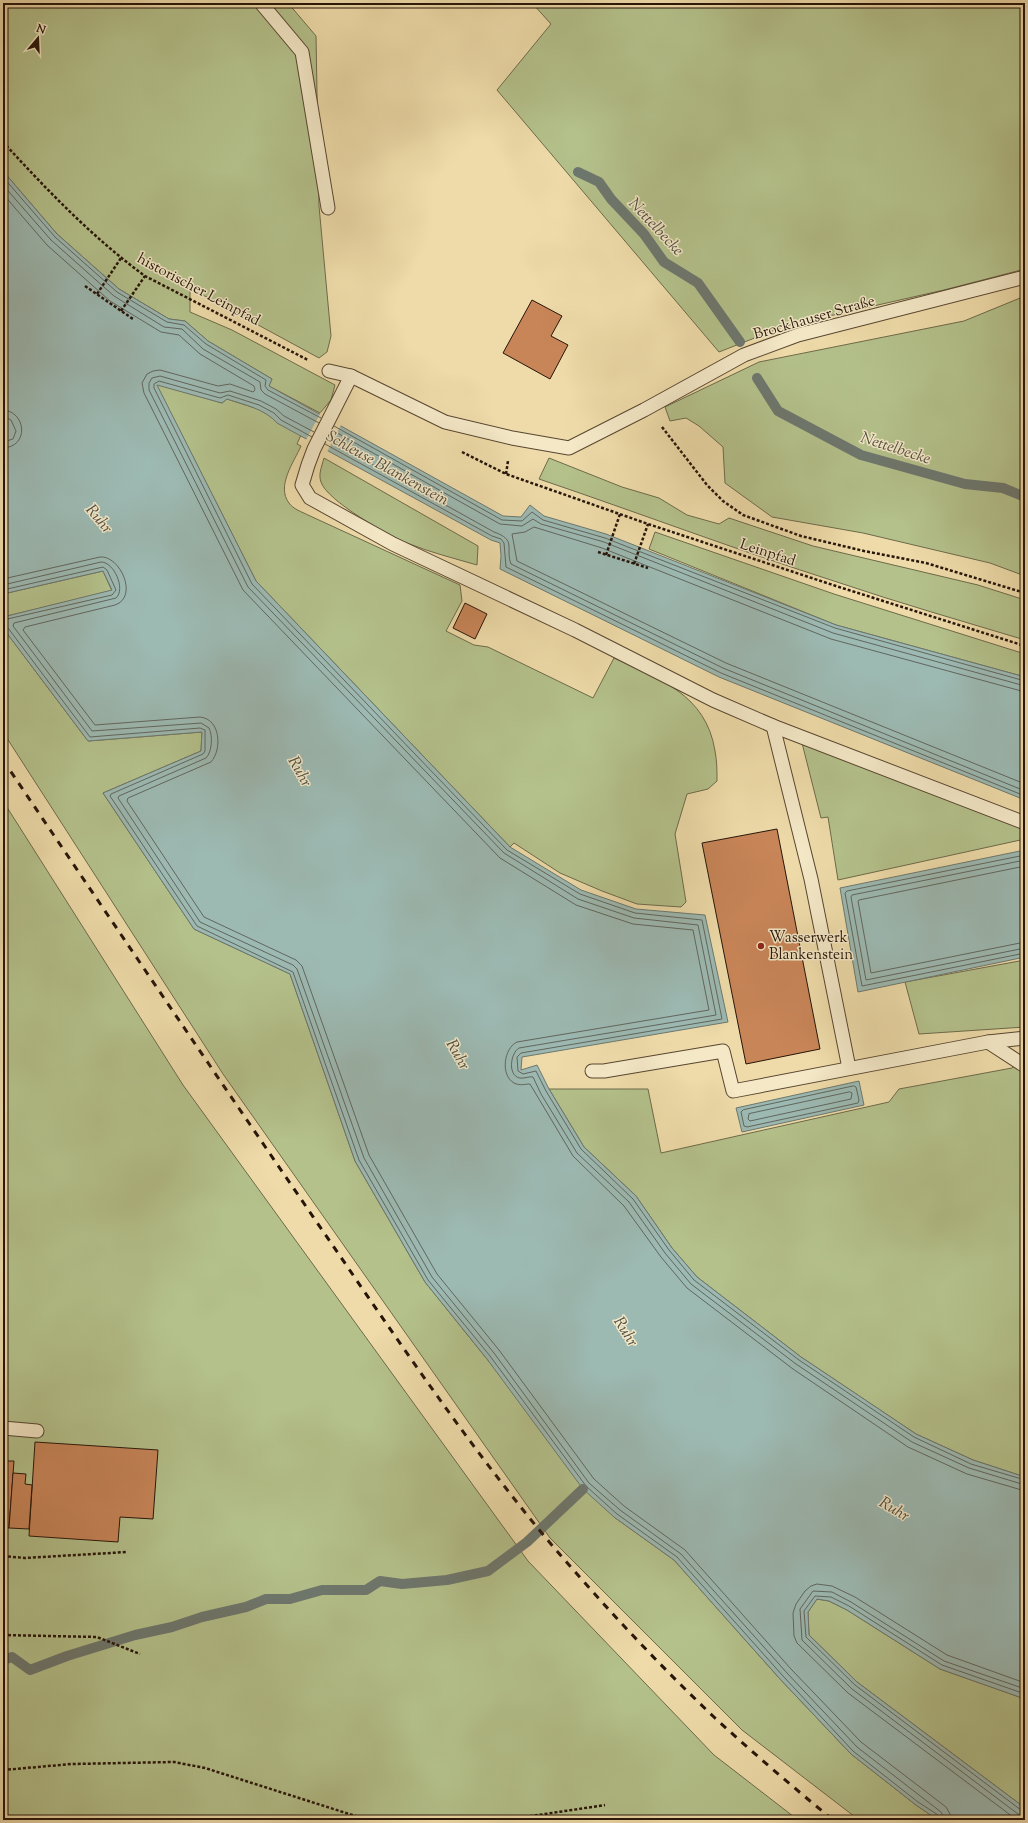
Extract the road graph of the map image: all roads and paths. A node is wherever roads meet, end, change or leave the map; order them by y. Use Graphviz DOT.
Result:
graph roads {
  1 [pos="261,3"];
  2 [pos="3,142"];
  3 [pos="328,208"];
  4 [pos="121,258"];
  5 [pos="145,276"];
  6 [pos="1025,276"];
  7 [pos="85,286"];
  8 [pos="97,294"];
  9 [pos="121,310"];
  10 [pos="133,319"];
  11 [pos="329,371"];
  12 [pos="351,376"];
  13 [pos="644,410"];
  14 [pos="508,462"];
  15 [pos="620,514"];
  16 [pos="648,524"];
  17 [pos="598,552"];
  18 [pos="606,555"];
  19 [pos="634,564"];
  20 [pos="648,568"];
  21 [pos="1025,592"];
  22 [pos="1025,646"];
  23 [pos="773,726"];
  24 [pos="1025,822"];
  25 [pos="1025,1038"];
  26 [pos="988,1042"];
  27 [pos="1025,1066"];
  28 [pos="849,1068"];
  29 [pos="592,1071"];
  30 [pos="3,1428"];
  31 [pos="37,1431"];
  32 [pos="127,1552"];
  33 [pos="3,1556"];
  34 [pos="3,1635"];
  35 [pos="140,1654"];
  36 [pos="3,1770"];
  37 [pos="605,1805"];
  38 [pos="368,1820"];
  39 [pos="505,1820"];
  1 -- 3 [label="lane"];
  2 -- 4 [label="path, historischer Leinpfad"];
  4 -- 5 [label="path, historischer Leinpfad"];
  4 -- 8 [label="path"];
  5 -- 9 [label="path"];
  5 -- 11 [label="path, historischer Leinpfad"];
  6 -- 13 [label="lane, Brockhauser Straße"];
  7 -- 8 [label="path"];
  8 -- 9 [label="path"];
  9 -- 10 [label="path"];
  11 -- 12 [label="lane, Brockhauser Straße"];
  12 -- 13 [label="lane, Brockhauser Straße"];
  12 -- 23 [label="lane"];
  13 -- 21 [label="path"];
  14 -- 15 [label="path, Leinpfad"];
  15 -- 16 [label="path, Leinpfad"];
  15 -- 18 [label="path"];
  16 -- 19 [label="path"];
  16 -- 22 [label="path, Leinpfad"];
  17 -- 18 [label="path"];
  18 -- 19 [label="path"];
  19 -- 20 [label="path"];
  23 -- 24 [label="lane"];
  23 -- 28 [label="lane"];
  25 -- 26 [label="lane"];
  26 -- 27 [label="lane"];
  26 -- 28 [label="lane"];
  28 -- 29 [label="lane"];
  30 -- 31 [label="lane"];
  32 -- 33 [label="path"];
  34 -- 35 [label="path"];
  36 -- 38 [label="path"];
  37 -- 39 [label="path"];
}
